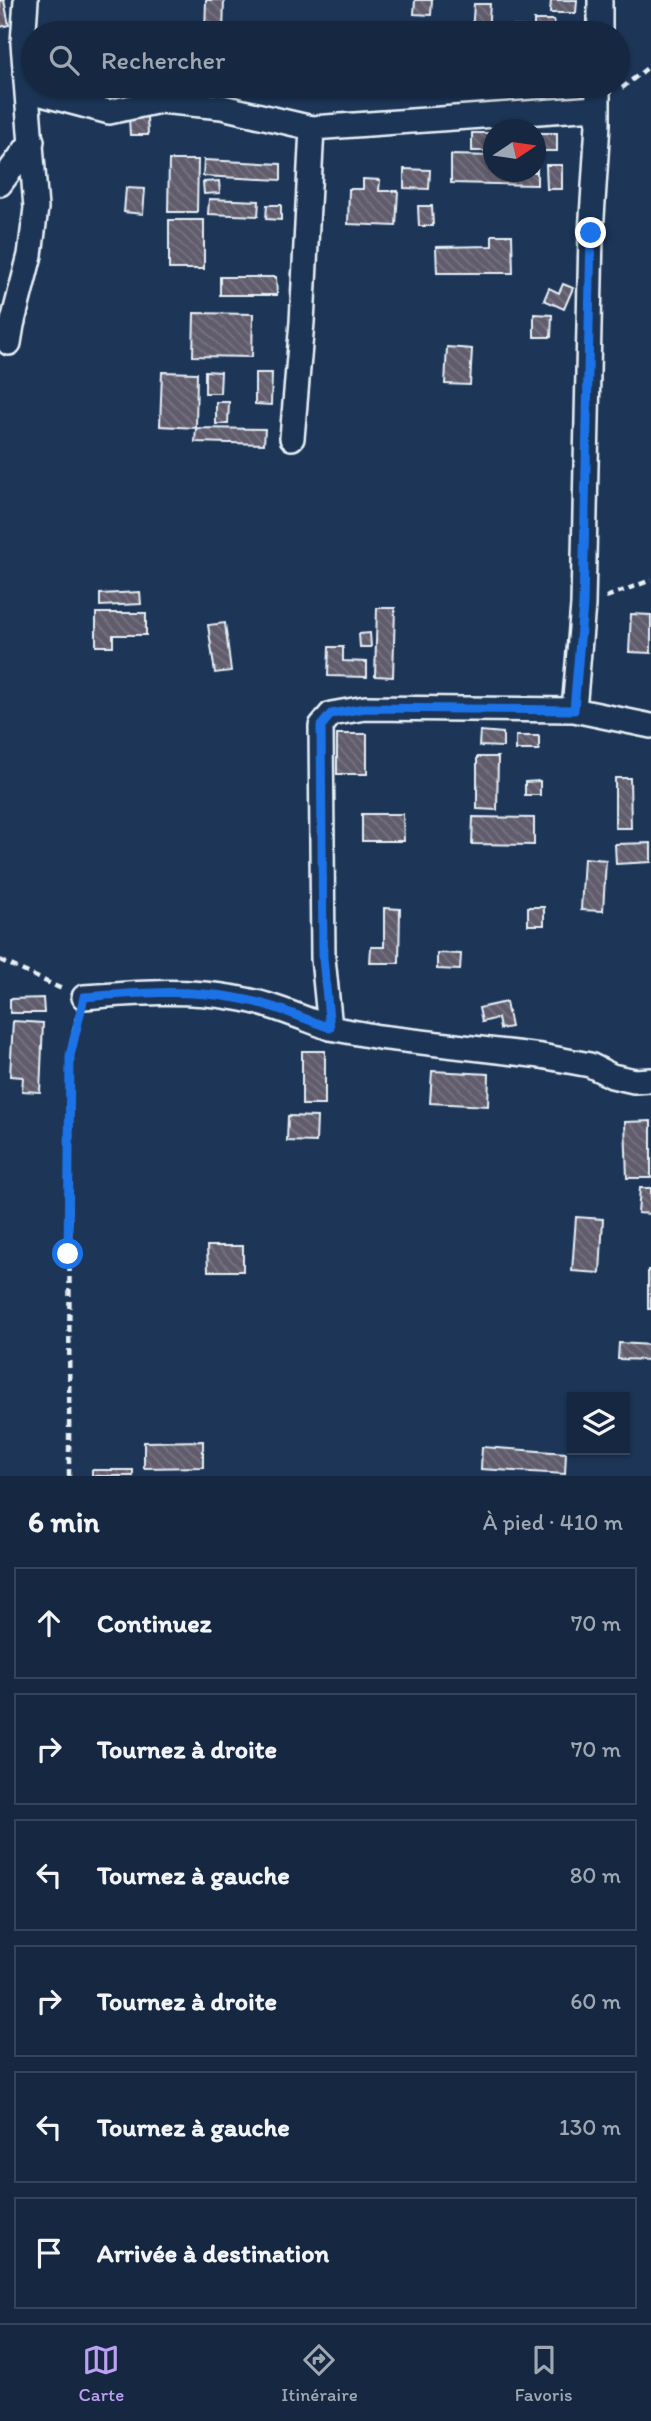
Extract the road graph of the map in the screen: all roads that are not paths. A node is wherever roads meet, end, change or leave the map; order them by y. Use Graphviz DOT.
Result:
graph roads {
  1 [pos="26,0"];
  2 [pos="600,0"];
  3 [pos="25,21"];
  4 [pos="600,21"];
  5 [pos="28,98"];
  6 [pos="60,98"];
  7 [pos="588,98"];
  8 [pos="597,98"];
  9 [pos="312,128"];
  10 [pos="32,141"];
  11 [pos="0,184"];
  12 [pos="9,343"];
  13 [pos="292,438"];
  14 [pos="574,710"];
  15 [pos="651,726"];
  16 [pos="84,997"];
  17 [pos="330,1028"];
  18 [pos="651,1080"];
  1 -- 3 [label="street"];
  2 -- 4 [label="street"];
  5 -- 10 [label="street"];
  6 -- 9 [label="street"];
  7 -- 9 [label="street"];
  8 -- 14 [label="street"];
  9 -- 13 [label="street"];
  10 -- 11 [label="street"];
  10 -- 12 [label="street"];
  14 -- 15 [label="street"];
  14 -- 17 [label="street"];
  16 -- 17 [label="street"];
  17 -- 18 [label="street"];
}
